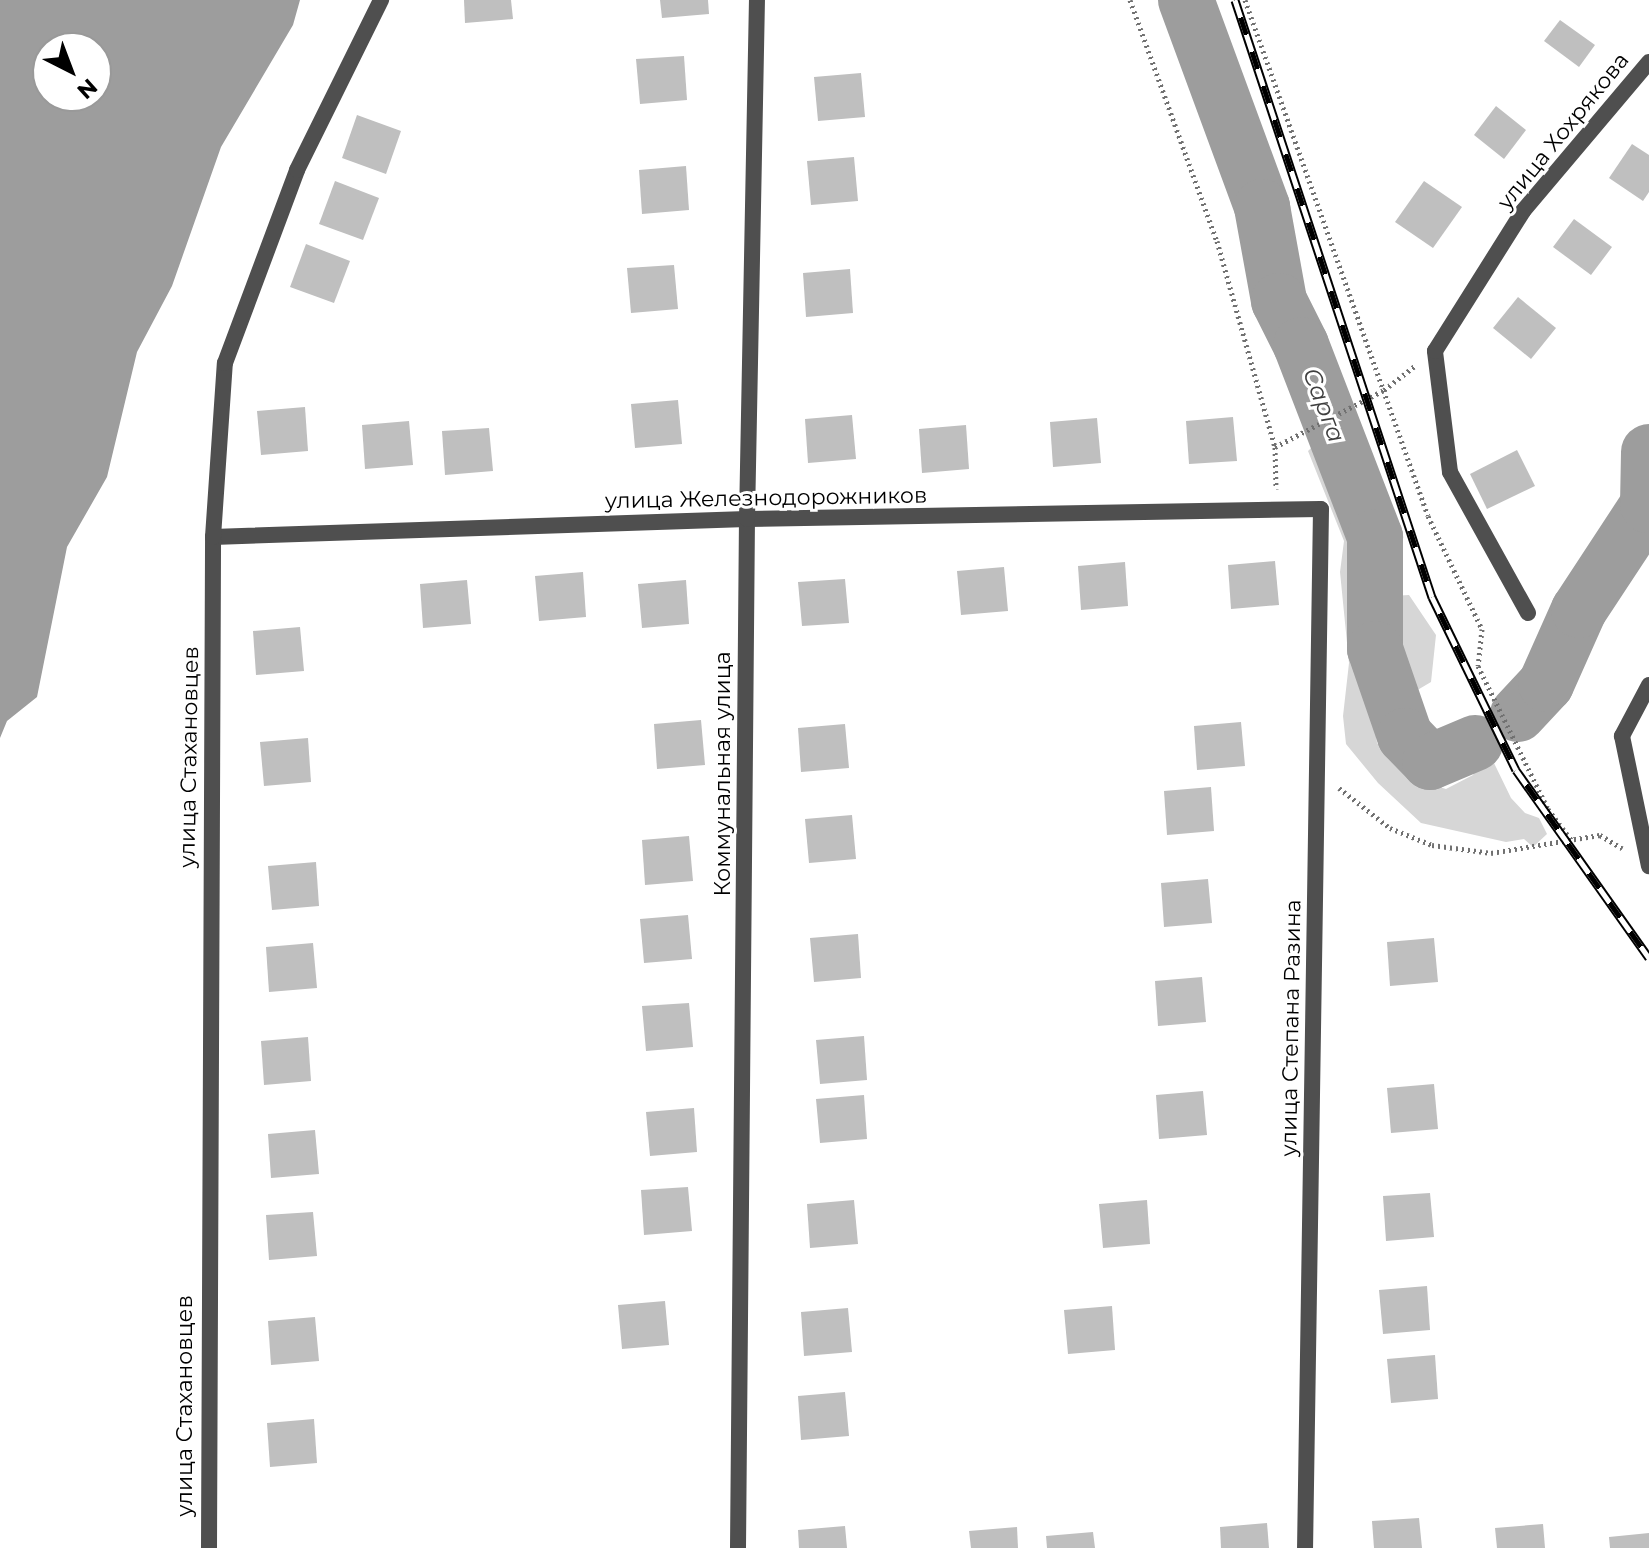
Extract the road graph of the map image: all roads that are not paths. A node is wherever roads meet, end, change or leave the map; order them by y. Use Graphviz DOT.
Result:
graph roads {
  1 [pos="381,0"];
  2 [pos="757,0"];
  3 [pos="1649,62"];
  4 [pos="1321,509"];
  5 [pos="747,519"];
  6 [pos="213,537"];
  7 [pos="1528,613"];
  8 [pos="1649,685"];
  9 [pos="1647,864"];
  10 [pos="209,1548"];
  11 [pos="738,1548"];
  12 [pos="1305,1548"];
  1 -- 6 [label="street, улица Стахановцев"];
  2 -- 5 [label="street, Коммунальная улица"];
  3 -- 7 [label="street, улица Хохрякова"];
  4 -- 5 [label="street, улица Железнодорожников"];
  4 -- 12 [label="street, улица Степана Разина"];
  5 -- 6 [label="street, улица Железнодорожников"];
  5 -- 11 [label="street, Коммунальная улица"];
  6 -- 10 [label="street, улица Стахановцев"];
  8 -- 9 [label="street"];
}
